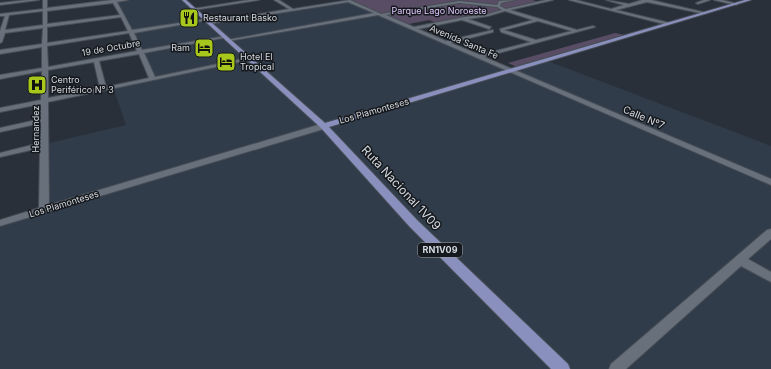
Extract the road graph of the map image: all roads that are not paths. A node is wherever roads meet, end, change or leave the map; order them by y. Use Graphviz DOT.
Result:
graph roads {
  1 [pos="37,0"];
  2 [pos="45,0"];
  3 [pos="126,0"];
  4 [pos="184,0"];
  5 [pos="257,0"];
  6 [pos="276,0"];
  7 [pos="311,0"];
  8 [pos="348,0"];
  9 [pos="512,0"];
  10 [pos="551,0"];
  11 [pos="570,0"];
  12 [pos="574,0"];
  13 [pos="608,0"];
  14 [pos="648,0"];
  15 [pos="708,0"];
  16 [pos="716,0"];
  17 [pos="749,0"];
  18 [pos="114,1"];
  19 [pos="450,1"];
  20 [pos="457,1"];
  21 [pos="698,3"];
  22 [pos="0,4"];
  23 [pos="736,4"];
  24 [pos="322,5"];
  25 [pos="630,5"];
  26 [pos="498,6"];
  27 [pos="194,9"];
  28 [pos="507,9"];
  29 [pos="45,10"];
  30 [pos="293,10"];
  31 [pos="612,10"];
  32 [pos="705,13"];
  33 [pos="379,14"];
  34 [pos="7,15"];
  35 [pos="0,16"];
  36 [pos="122,16"];
  37 [pos="462,18"];
  38 [pos="540,19"];
  39 [pos="86,21"];
  40 [pos="208,21"];
  41 [pos="669,24"];
  42 [pos="46,26"];
  43 [pos="87,27"];
  44 [pos="592,27"];
  45 [pos="413,29"];
  46 [pos="496,29"];
  47 [pos="579,31"];
  48 [pos="1,32"];
  49 [pos="131,32"];
  50 [pos="227,39"];
  51 [pos="0,42"];
  52 [pos="445,43"];
  53 [pos="534,43"];
  54 [pos="46,45"];
  55 [pos="0,52"];
  56 [pos="140,53"];
  57 [pos="480,58"];
  58 [pos="251,59"];
  59 [pos="96,60"];
  60 [pos="45,69"];
  61 [pos="510,71"];
  62 [pos="0,77"];
  63 [pos="153,79"];
  64 [pos="103,89"];
  65 [pos="45,101"];
  66 [pos="0,110"];
  67 [pos="45,120"];
  68 [pos="324,126"];
  69 [pos="0,130"];
  70 [pos="45,144"];
  71 [pos="0,155"];
  72 [pos="771,182"];
  73 [pos="44,210"];
  74 [pos="0,223"];
  75 [pos="771,233"];
  76 [pos="740,260"];
  77 [pos="771,277"];
  78 [pos="562,369"];
  79 [pos="616,369"];
  1 -- 22 [label="street"];
  2 -- 29 [label="street, Hernandez"];
  3 -- 18 [label="street"];
  4 -- 27 [label="main road, RN1V09"];
  5 -- 27 [label="street"];
  6 -- 30 [label="street"];
  7 -- 24 [label="street"];
  8 -- 24 [label="street"];
  8 -- 33 [label="street, Avenida Santa Fe"];
  9 -- 26 [label="street"];
  10 -- 28 [label="street"];
  11 -- 31 [label="street"];
  12 -- 31 [label="street"];
  13 -- 25 [label="street"];
  14 -- 25 [label="street"];
  14 -- 32 [label="street"];
  15 -- 21 [label="street"];
  16 -- 23 [label="street"];
  17 -- 23 [label="main road, Los Piamonteses"];
  18 -- 29 [label="street"];
  18 -- 36 [label="street"];
  19 -- 20 [label="street, 19 de Octubre"];
  19 -- 33 [label="street, 19 de Octubre"];
  20 -- 26 [label="street, 19 de Octubre"];
  23 -- 32 [label="main road, Los Piamonteses"];
  24 -- 30 [label="street"];
  25 -- 31 [label="street"];
  26 -- 28 [label="street"];
  27 -- 40 [label="main road, RN1V09"];
  28 -- 37 [label="street"];
  28 -- 38 [label="street"];
  29 -- 34 [label="street"];
  29 -- 42 [label="street, Hernandez"];
  30 -- 40 [label="street"];
  31 -- 41 [label="street"];
  32 -- 41 [label="main road, Los Piamonteses"];
  33 -- 45 [label="street, Avenida Santa Fe"];
  33 -- 50 [label="street, 19 de Octubre"];
  34 -- 35 [label="street"];
  34 -- 48 [label="street"];
  36 -- 39 [label="street"];
  36 -- 49 [label="street"];
  37 -- 45 [label="street"];
  37 -- 46 [label="street"];
  38 -- 46 [label="street"];
  38 -- 47 [label="street"];
  39 -- 42 [label="street"];
  39 -- 43 [label="street"];
  40 -- 49 [label="street"];
  40 -- 50 [label="main road, RN1V09"];
  41 -- 61 [label="main road, Los Piamonteses"];
  42 -- 48 [label="street"];
  42 -- 54 [label="street, Hernandez"];
  44 -- 47 [label="street"];
  45 -- 52 [label="street, Avenida Santa Fe"];
  46 -- 52 [label="street"];
  46 -- 53 [label="street"];
  47 -- 53 [label="street"];
  48 -- 51 [label="street"];
  49 -- 54 [label="street"];
  49 -- 56 [label="street"];
  50 -- 56 [label="street, 19 de Octubre"];
  50 -- 58 [label="main road, RN1V09"];
  52 -- 57 [label="street, Avenida Santa Fe"];
  53 -- 57 [label="street"];
  54 -- 55 [label="street"];
  54 -- 60 [label="street, Hernandez"];
  56 -- 59 [label="street, 19 de Octubre"];
  56 -- 63 [label="street"];
  57 -- 61 [label="street, Avenida Santa Fe"];
  58 -- 63 [label="street"];
  58 -- 68 [label="main road, RN1V09"];
  59 -- 60 [label="street, 19 de Octubre"];
  59 -- 64 [label="street"];
  60 -- 62 [label="street, 19 de Octubre"];
  60 -- 65 [label="street, Hernandez"];
  61 -- 68 [label="main road, Los Piamonteses"];
  61 -- 72 [label="street, Calle Nº7"];
  63 -- 64 [label="street"];
  64 -- 65 [label="street"];
  65 -- 66 [label="street"];
  65 -- 67 [label="street, Hernandez"];
  67 -- 69 [label="street"];
  67 -- 70 [label="street, Hernandez"];
  68 -- 73 [label="street, Los Piamonteses"];
  68 -- 78 [label="main road, Ruta Nacional 1V09 / RN1V09"];
  70 -- 71 [label="street"];
  70 -- 73 [label="street, Hernandez"];
  73 -- 74 [label="street, Los Piamonteses"];
  75 -- 76 [label="street"];
  76 -- 77 [label="street"];
  76 -- 79 [label="street"];
}
